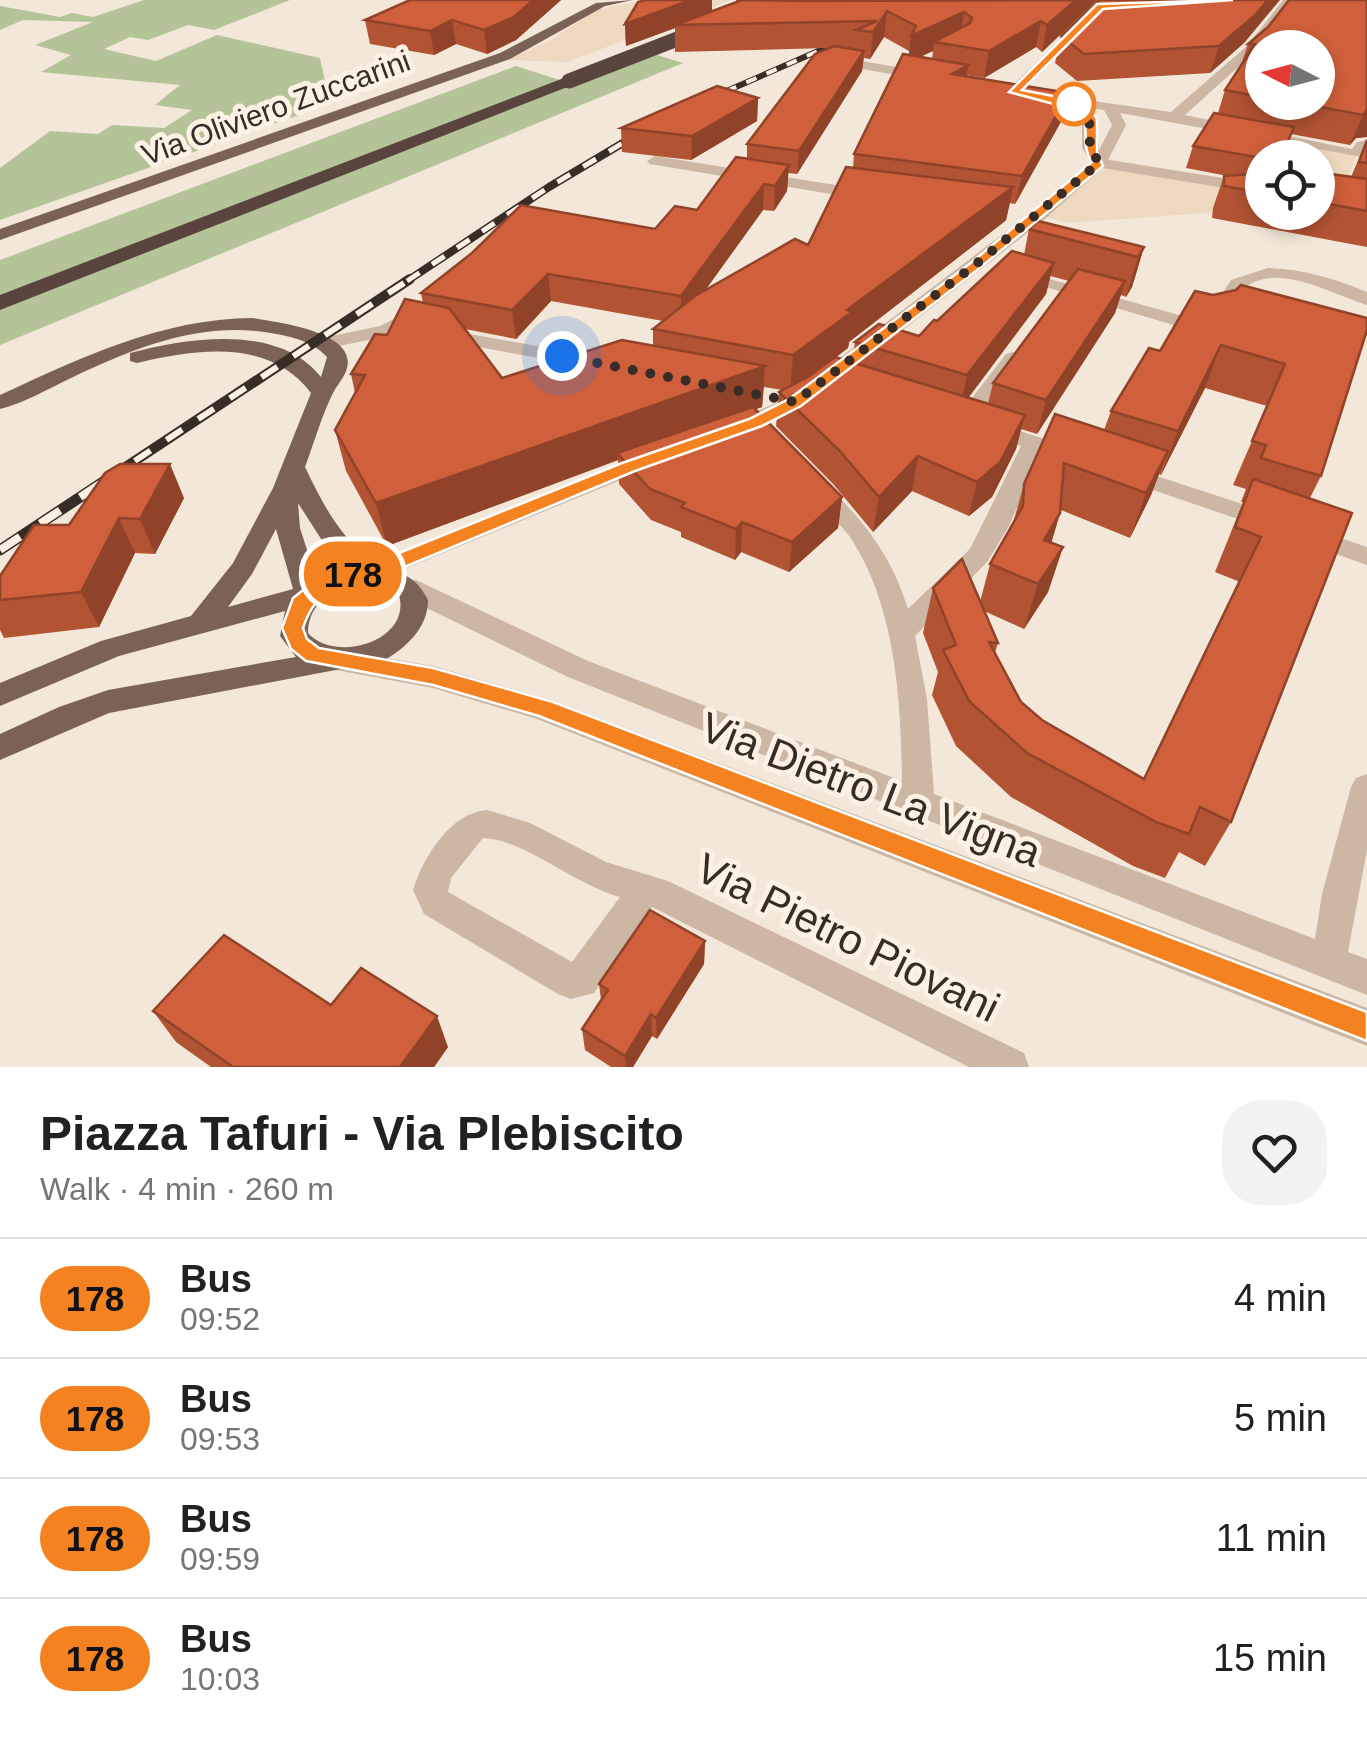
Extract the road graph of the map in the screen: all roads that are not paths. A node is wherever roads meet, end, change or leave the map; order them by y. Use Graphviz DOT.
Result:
graph roads {
  1 [pos="626,0"];
  2 [pos="750,0"];
  3 [pos="778,0"];
  4 [pos="1290,0"];
  5 [pos="607,2"];
  6 [pos="1307,2"];
  7 [pos="1108,4"];
  8 [pos="827,60"];
  9 [pos="923,64"];
  10 [pos="906,73"];
  11 [pos="560,78"];
  12 [pos="942,79"];
  13 [pos="996,88"];
  14 [pos="1014,92"];
  15 [pos="1070,102"];
  16 [pos="1111,110"];
  17 [pos="1174,117"];
  18 [pos="1363,148"];
  19 [pos="655,162"];
  20 [pos="1099,163"];
  21 [pos="1245,186"];
  22 [pos="883,197"];
  23 [pos="1008,212"];
  24 [pos="1039,215"];
  25 [pos="38,221"];
  26 [pos="0,231"];
  27 [pos="976,264"];
  28 [pos="0,286"];
  29 [pos="1367,298"];
  30 [pos="0,303"];
  31 [pos="427,305"];
  32 [pos="393,329"];
  33 [pos="1030,335"];
  34 [pos="324,343"];
  35 [pos="337,368"];
  36 [pos="620,368"];
  37 [pos="64,375"];
  38 [pos="828,378"];
  39 [pos="856,386"];
  40 [pos="322,393"];
  41 [pos="756,395"];
  42 [pos="795,402"];
  43 [pos="0,404"];
  44 [pos="719,435"];
  45 [pos="1034,442"];
  46 [pos="665,454"];
  47 [pos="794,464"];
  48 [pos="289,478"];
  49 [pos="1367,556"];
  50 [pos="371,573"];
  51 [pos="407,586"];
  52 [pos="308,595"];
  53 [pos="201,623"];
  54 [pos="903,631"];
  55 [pos="335,660"];
  56 [pos="0,696"];
  57 [pos="0,748"];
  58 [pos="1367,787"];
  59 [pos="918,802"];
  60 [pos="646,888"];
  61 [pos="1329,962"];
  62 [pos="1367,977"];
  63 [pos="1367,1027"];
  64 [pos="1010,1067"];
  1 -- 5 [label="main road, Via Oliviero Zuccarini"];
  2 -- 11 [label="highway"];
  3 -- 11 [label="highway, bridge"];
  4 -- 6 [label="street"];
  4 -- 17 [label="street"];
  5 -- 25 [label="main road, Via Oliviero Zuccarini"];
  7 -- 14 [label="street"];
  8 -- 10 [label="street"];
  9 -- 10 [label="street"];
  10 -- 12 [label="street"];
  11 -- 28 [label="highway"];
  11 -- 30 [label="highway"];
  13 -- 14 [label="street"];
  14 -- 15 [label="street"];
  15 -- 16 [label="street"];
  15 -- 20 [label="street"];
  16 -- 17 [label="street"];
  16 -- 20 [label="street"];
  17 -- 18 [label="street"];
  19 -- 22 [label="street"];
  20 -- 21 [label="street"];
  20 -- 24 [label="street"];
  23 -- 24 [label="street"];
  24 -- 27 [label="street"];
  25 -- 26 [label="street"];
  27 -- 29 [label="street"];
  27 -- 38 [label="street"];
  31 -- 32 [label="street"];
  32 -- 34 [label="street"];
  32 -- 35 [label="street"];
  32 -- 36 [label="street"];
  33 -- 45 [label="street"];
  34 -- 35 [label="main road"];
  34 -- 37 [label="main road"];
  35 -- 40 [label="main road"];
  37 -- 40 [label="main road"];
  37 -- 43 [label="main road"];
  38 -- 39 [label="street"];
  38 -- 42 [label="street"];
  40 -- 48 [label="main road"];
  41 -- 42 [label="street"];
  42 -- 44 [label="street"];
  45 -- 49 [label="street"];
  45 -- 54 [label="street"];
  46 -- 50 [label="street"];
  47 -- 54 [label="street"];
  48 -- 50 [label="main road"];
  48 -- 52 [label="main road"];
  48 -- 53 [label="main road"];
  50 -- 51 [label="main road"];
  50 -- 52 [label="main road"];
  51 -- 55 [label="main road"];
  51 -- 59 [label="street, Via Dietro La Vigna"];
  52 -- 53 [label="main road"];
  52 -- 55 [label="main road"];
  53 -- 56 [label="main road"];
  54 -- 59 [label="street"];
  55 -- 57 [label="main road"];
  55 -- 63 [label="street, Via Dietro La Vigna"];
  58 -- 61 [label="street"];
  59 -- 61 [label="street, Via Dietro La Vigna"];
  60 -- 60 [label="street, Via Pietro Piovani"];
  60 -- 64 [label="street, Via Pietro Piovani"];
  61 -- 62 [label="street, Via Dietro La Vigna"];
}
